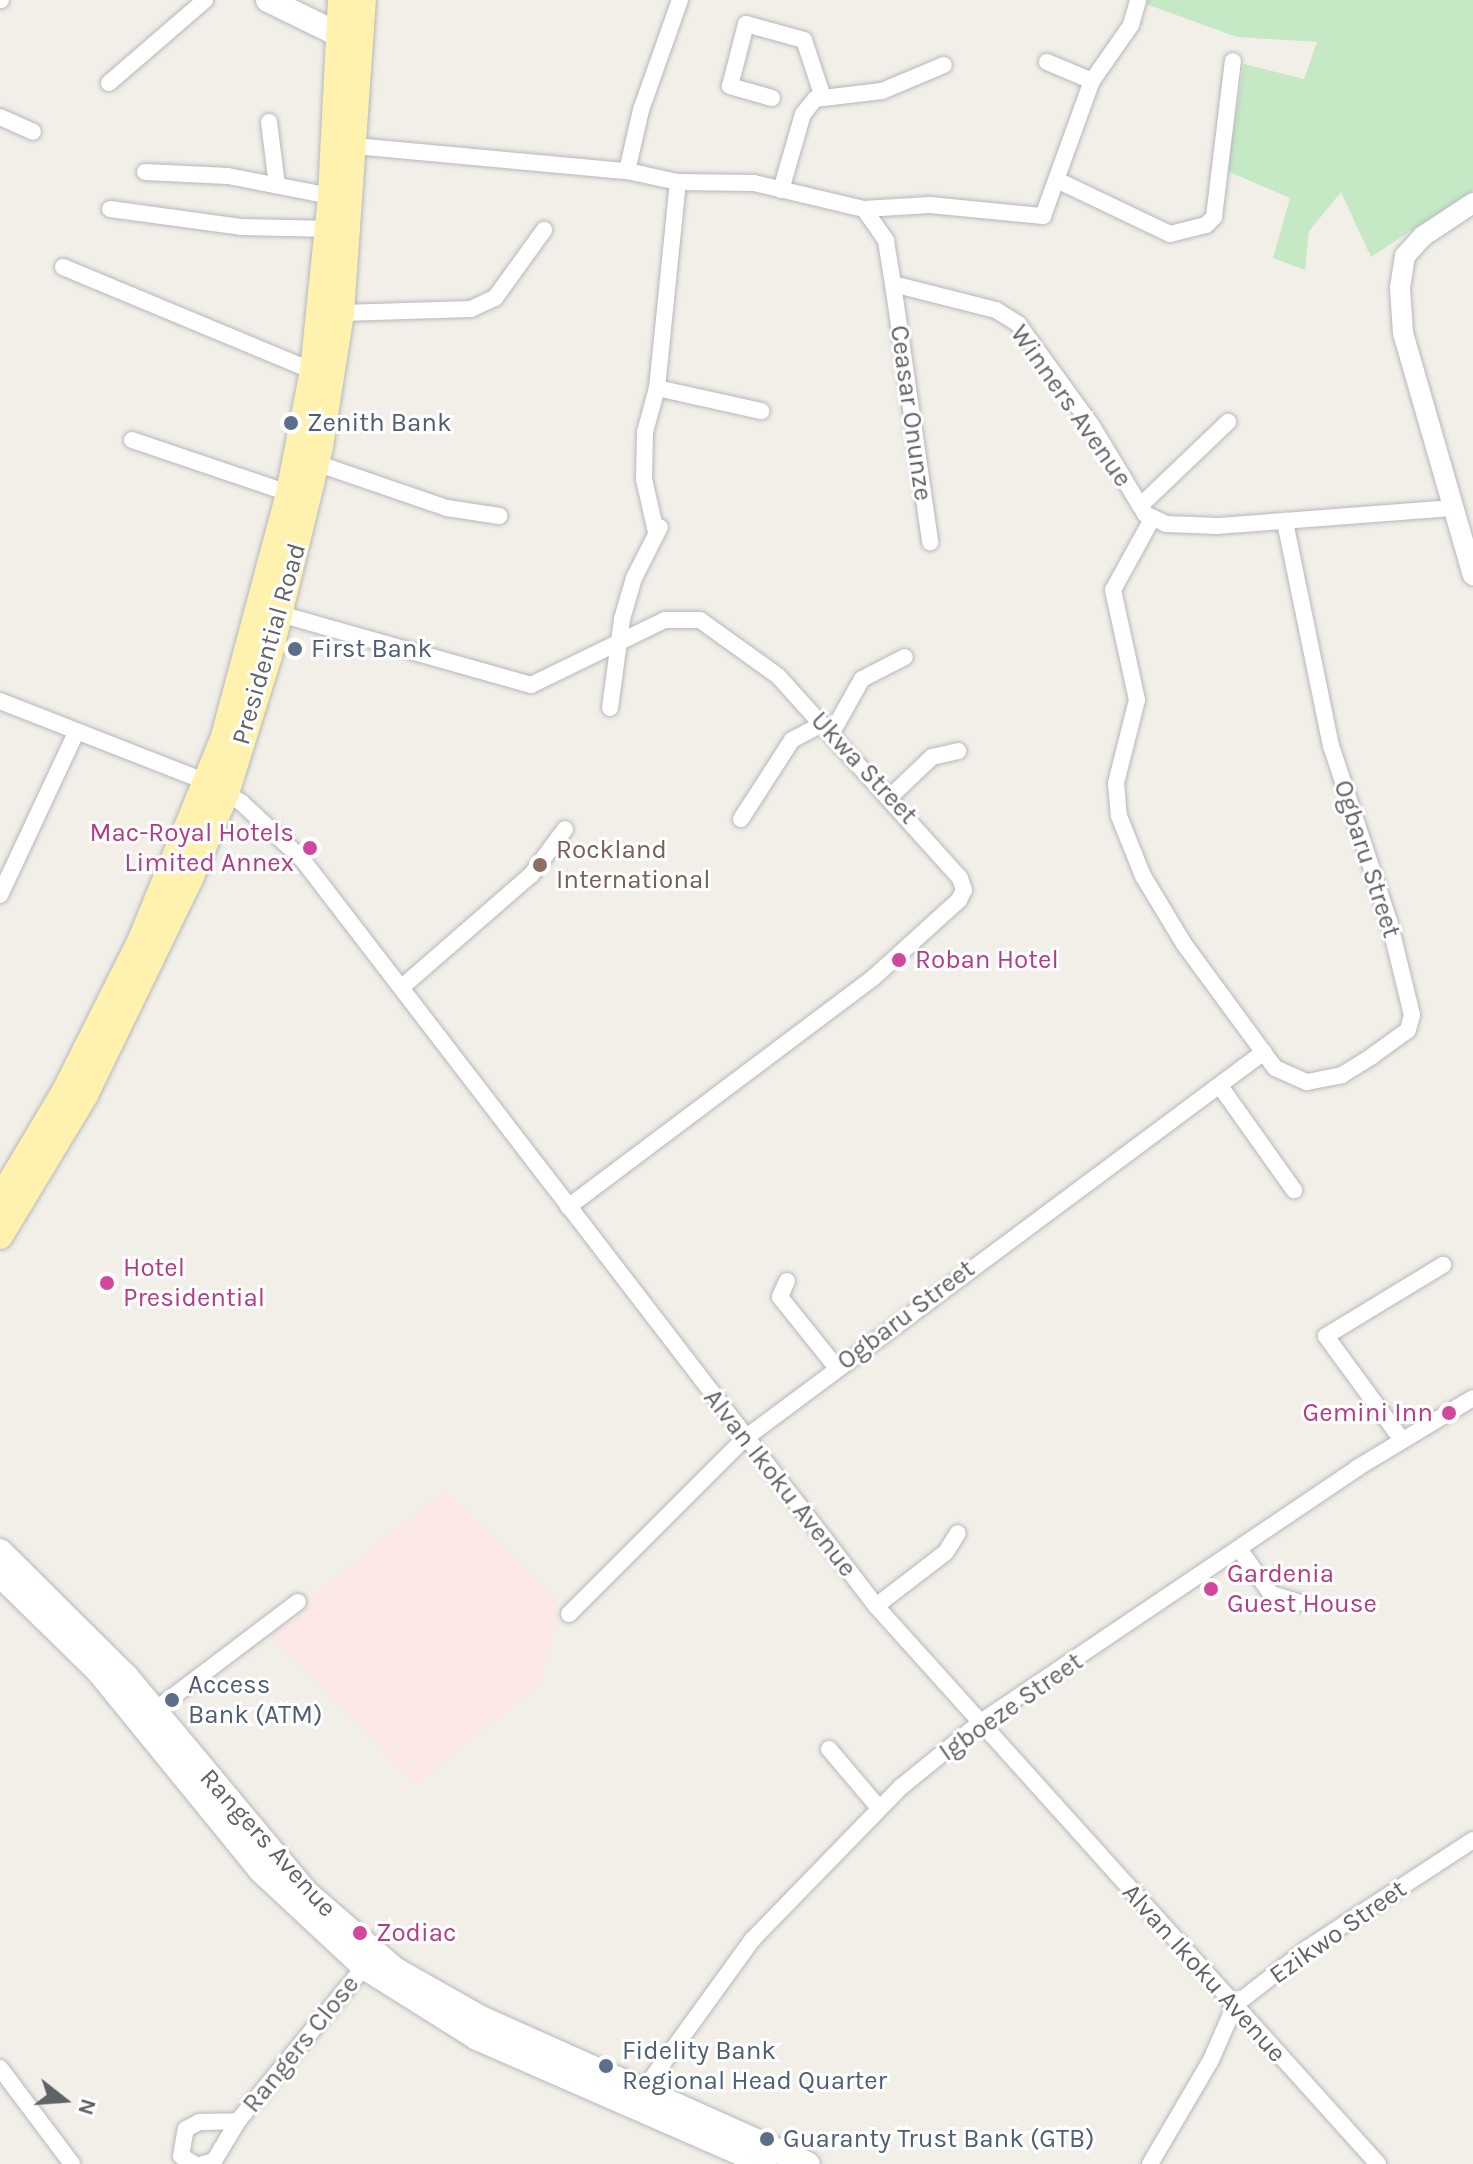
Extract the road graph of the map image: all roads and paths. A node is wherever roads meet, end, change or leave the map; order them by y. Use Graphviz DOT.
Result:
graph roads {
  1 [pos="205,0"];
  2 [pos="268,0"];
  3 [pos="341,0"];
  4 [pos="363,0"];
  5 [pos="680,0"];
  6 [pos="1138,0"];
  7 [pos="351,40"];
  8 [pos="1233,61"];
  9 [pos="1047,62"];
  10 [pos="944,65"];
  11 [pos="1092,81"];
  12 [pos="109,83"];
  13 [pos="823,97"];
  14 [pos="772,98"];
  15 [pos="269,122"];
  16 [pos="4,125"];
  17 [pos="33,132"];
  18 [pos="355,146"];
  19 [pos="627,171"];
  20 [pos="145,172"];
  21 [pos="1059,181"];
  22 [pos="678,182"];
  23 [pos="277,185"];
  24 [pos="781,190"];
  25 [pos="331,196"];
  26 [pos="1468,206"];
  27 [pos="110,209"];
  28 [pos="864,209"];
  29 [pos="338,227"];
  30 [pos="544,230"];
  31 [pos="63,267"];
  32 [pos="893,284"];
  33 [pos="341,313"];
  34 [pos="326,342"];
  35 [pos="313,371"];
  36 [pos="657,388"];
  37 [pos="761,411"];
  38 [pos="1228,422"];
  39 [pos="132,440"];
  40 [pos="316,463"];
  41 [pos="289,493"];
  42 [pos="1140,506"];
  43 [pos="1454,508"];
  44 [pos="499,516"];
  45 [pos="1152,519"];
  46 [pos="1285,521"];
  47 [pos="930,542"];
  48 [pos="1473,575"];
  49 [pos="277,583"];
  50 [pos="280,614"];
  51 [pos="618,646"];
  52 [pos="905,657"];
  53 [pos="0,701"];
  54 [pos="610,708"];
  55 [pos="827,729"];
  56 [pos="76,733"];
  57 [pos="958,751"];
  58 [pos="218,788"];
  59 [pos="891,796"];
  60 [pos="741,819"];
  61 [pos="565,829"];
  62 [pos="0,895"];
  63 [pos="402,987"];
  64 [pos="1264,1052"];
  65 [pos="1220,1086"];
  66 [pos="1294,1190"];
  67 [pos="0,1200"];
  68 [pos="568,1207"];
  69 [pos="0,1236"];
  70 [pos="1443,1265"];
  71 [pos="787,1281"];
  72 [pos="836,1367"];
  73 [pos="1473,1398"];
  74 [pos="744,1439"];
  75 [pos="1402,1440"];
  76 [pos="958,1533"];
  77 [pos="1240,1550"];
  78 [pos="0,1551"];
  79 [pos="0,1575"];
  80 [pos="298,1602"];
  81 [pos="1300,1603"];
  82 [pos="876,1606"];
  83 [pos="569,1614"];
  84 [pos="155,1710"];
  85 [pos="981,1722"];
  86 [pos="829,1749"];
  87 [pos="879,1808"];
  88 [pos="1473,1840"];
  89 [pos="364,1967"];
  90 [pos="1235,2005"];
  91 [pos="0,2068"];
  92 [pos="637,2098"];
  93 [pos="238,2121"];
  94 [pos="72,2164"];
  95 [pos="194,2164"];
  96 [pos="203,2164"];
  97 [pos="765,2164"];
  98 [pos="808,2164"];
  99 [pos="1150,2164"];
  100 [pos="1378,2164"];
  1 -- 12 [label="street"];
  2 -- 7 [label="main road"];
  3 -- 7 [label="main road, Presidential Road"];
  4 -- 7 [label="main road, Presidential Road"];
  5 -- 19 [label="street"];
  6 -- 11 [label="street"];
  7 -- 18 [label="main road, Presidential Road"];
  7 -- 25 [label="main road, Presidential Road"];
  8 -- 21 [label="street"];
  9 -- 11 [label="street"];
  10 -- 13 [label="street"];
  11 -- 21 [label="street"];
  13 -- 14 [label="street"];
  13 -- 24 [label="street"];
  15 -- 23 [label="street"];
  16 -- 17 [label="street"];
  18 -- 19 [label="street"];
  18 -- 29 [label="main road, Presidential Road"];
  19 -- 22 [label="street"];
  20 -- 23 [label="street"];
  21 -- 28 [label="street"];
  22 -- 24 [label="street"];
  22 -- 36 [label="street"];
  23 -- 25 [label="street"];
  24 -- 28 [label="street"];
  25 -- 29 [label="main road, Presidential Road"];
  26 -- 43 [label="street"];
  27 -- 29 [label="street"];
  28 -- 32 [label="street"];
  29 -- 33 [label="main road, Presidential Road"];
  29 -- 34 [label="main road, Presidential Road"];
  30 -- 33 [label="street"];
  31 -- 35 [label="street"];
  32 -- 42 [label="street, Winners Avenue"];
  32 -- 47 [label="street, Ceasar Onunze"];
  33 -- 34 [label="main road, Presidential Road"];
  34 -- 35 [label="main road, Presidential Road"];
  34 -- 40 [label="main road, Presidential Road"];
  35 -- 41 [label="main road, Presidential Road"];
  36 -- 37 [label="street"];
  36 -- 51 [label="street"];
  38 -- 42 [label="street"];
  39 -- 41 [label="street"];
  40 -- 44 [label="street"];
  40 -- 49 [label="main road, Presidential Road"];
  41 -- 49 [label="main road, Presidential Road"];
  42 -- 45 [label="street, Winners Avenue"];
  43 -- 46 [label="street"];
  43 -- 48 [label="street"];
  45 -- 46 [label="street"];
  45 -- 64 [label="street, Ogbaru Street"];
  46 -- 64 [label="street, Ogbaru Street"];
  49 -- 50 [label="main road, Presidential Road"];
  49 -- 58 [label="main road, Presidential Road"];
  50 -- 51 [label="street, Ukwa Street"];
  50 -- 58 [label="main road, Presidential Road"];
  51 -- 54 [label="street"];
  51 -- 55 [label="street, Ukwa Street"];
  52 -- 55 [label="street"];
  53 -- 56 [label="street"];
  55 -- 59 [label="street, Ukwa Street"];
  55 -- 60 [label="street"];
  56 -- 58 [label="street"];
  56 -- 62 [label="street"];
  57 -- 59 [label="street"];
  58 -- 63 [label="street, Alvan Ikoku Avenue"];
  58 -- 67 [label="main road, Presidential Road"];
  58 -- 69 [label="main road, Presidential Road"];
  59 -- 68 [label="street, Ukwa Street"];
  61 -- 63 [label="street"];
  63 -- 68 [label="street, Alvan Ikoku Avenue"];
  64 -- 65 [label="street, Ogbaru Street"];
  65 -- 66 [label="street"];
  65 -- 72 [label="street, Ogbaru Street"];
  68 -- 74 [label="street, Alvan Ikoku Avenue"];
  70 -- 75 [label="street"];
  71 -- 72 [label="street"];
  72 -- 74 [label="street, Ogbaru Street"];
  73 -- 75 [label="street, Igboeze Street"];
  74 -- 82 [label="street, Alvan Ikoku Avenue"];
  74 -- 83 [label="street, Ogbaru Street"];
  75 -- 77 [label="street, Igboeze Street"];
  76 -- 82 [label="street"];
  77 -- 81 [label="street"];
  77 -- 85 [label="street, Igboeze Street"];
  78 -- 84 [label="main road, Rangers Avenue"];
  79 -- 89 [label="main road, Rangers Avenue"];
  80 -- 84 [label="street"];
  82 -- 85 [label="street, Alvan Ikoku Avenue"];
  84 -- 92 [label="main road, Rangers Avenue"];
  85 -- 87 [label="street, Igboeze Street"];
  85 -- 90 [label="street, Alvan Ikoku Avenue"];
  86 -- 87 [label="street"];
  87 -- 92 [label="street, Igboeze Street"];
  88 -- 90 [label="street, Ezikwo Street"];
  89 -- 92 [label="main road, Rangers Avenue"];
  89 -- 93 [label="street, Rangers Close"];
  90 -- 99 [label="street, Ezikwo Street"];
  90 -- 100 [label="street, Alvan Ikoku Avenue"];
  91 -- 94 [label="street"];
  92 -- 97 [label="main road, Rangers Avenue"];
  92 -- 98 [label="main road, Rangers Avenue"];
  93 -- 95 [label="street, Rangers Close"];
  93 -- 96 [label="street, Rangers Close"];
}
